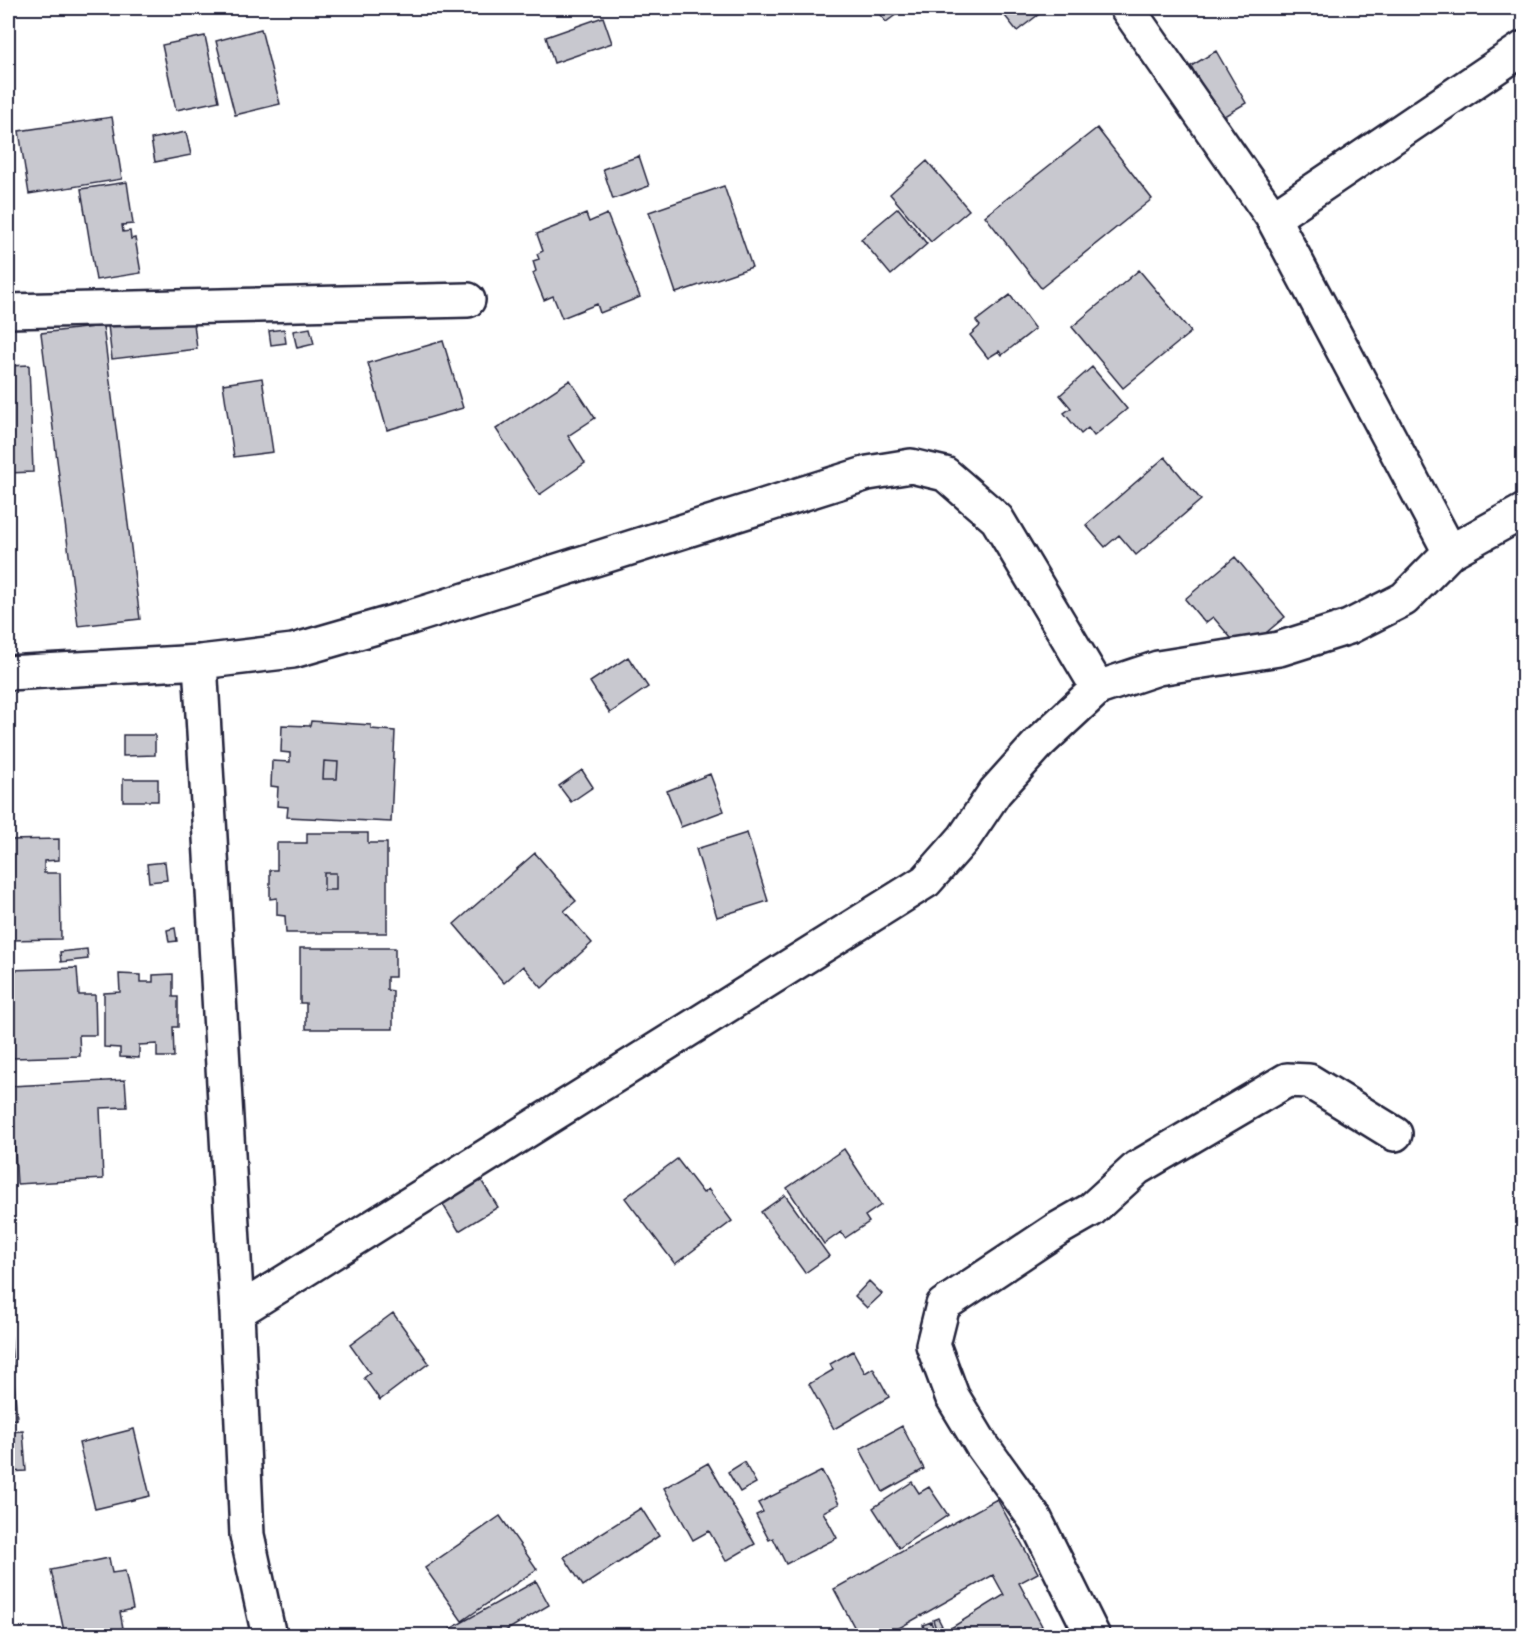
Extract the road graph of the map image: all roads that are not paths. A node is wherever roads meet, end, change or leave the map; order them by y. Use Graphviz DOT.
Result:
graph roads {
  1 [pos="1127,8"];
  2 [pos="1524,48"];
  3 [pos="1273,218"];
  4 [pos="468,300"];
  5 [pos="8,311"];
  6 [pos="1524,511"];
  7 [pos="1450,552"];
  8 [pos="200,662"];
  9 [pos="8,673"];
  10 [pos="1098,688"];
  11 [pos="1395,1134"];
  12 [pos="237,1312"];
  13 [pos="269,1635"];
  14 [pos="1093,1635"];
  1 -- 3 [label="street"];
  2 -- 3 [label="street"];
  3 -- 7 [label="street"];
  4 -- 5 [label="street"];
  6 -- 7 [label="street"];
  7 -- 10 [label="street"];
  8 -- 9 [label="street"];
  8 -- 10 [label="street"];
  8 -- 12 [label="street"];
  10 -- 12 [label="street"];
  11 -- 14 [label="street"];
  12 -- 13 [label="street"];
}
